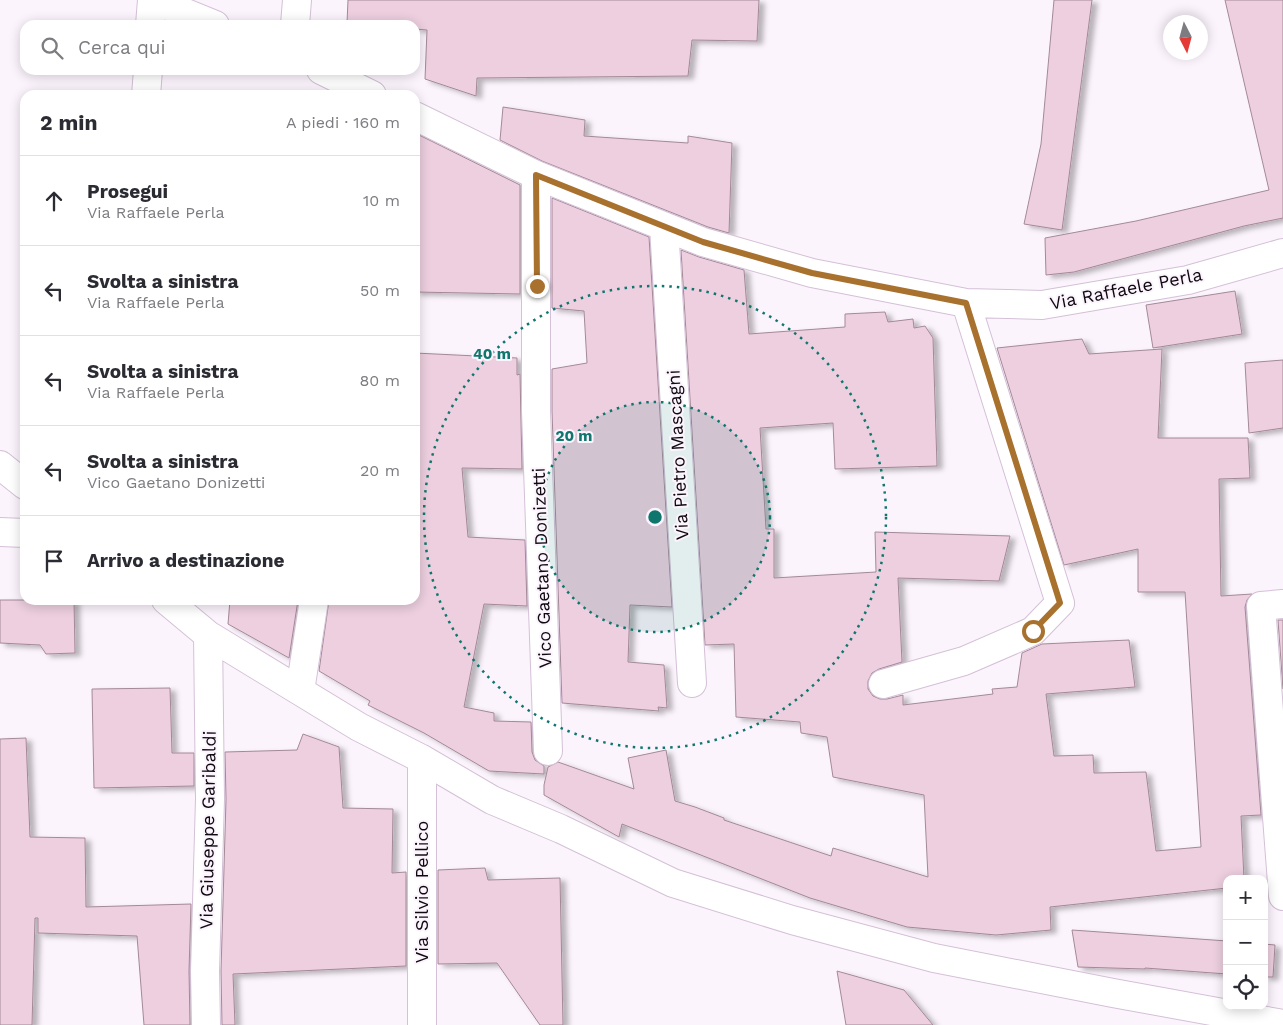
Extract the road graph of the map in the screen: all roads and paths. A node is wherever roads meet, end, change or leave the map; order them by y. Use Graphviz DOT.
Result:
graph roads {
  1 [pos="153,0"];
  2 [pos="297,0"];
  3 [pos="151,20"];
  4 [pos="203,20"];
  5 [pos="295,20"];
  6 [pos="148,75"];
  7 [pos="331,75"];
  8 [pos="146,90"];
  9 [pos="362,90"];
  10 [pos="420,118"];
  11 [pos="536,175"];
  12 [pos="664,227"];
  13 [pos="1283,253"];
  14 [pos="966,303"];
  15 [pos="0,465"];
  16 [pos="20,481"];
  17 [pos="0,532"];
  18 [pos="20,533"];
  19 [pos="1283,604"];
  20 [pos="172,605"];
  21 [pos="313,605"];
  22 [pos="208,635"];
  23 [pos="692,682"];
  24 [pos="883,684"];
  25 [pos="300,692"];
  26 [pos="548,751"];
  27 [pos="422,759"];
  28 [pos="1283,896"];
  29 [pos="1283,1024"];
  30 [pos="206,1025"];
  31 [pos="422,1025"];
  1 -- 3 [label="street"];
  1 -- 4 [label="street"];
  2 -- 5 [label="street"];
  6 -- 8 [label="street"];
  7 -- 9 [label="street"];
  10 -- 11 [label="street, Via Raffaele Perla"];
  11 -- 12 [label="street, Via Raffaele Perla"];
  11 -- 26 [label="street, Vico Gaetano Donizetti"];
  12 -- 14 [label="street, Via Raffaele Perla"];
  12 -- 23 [label="street, Via Pietro Mascagni"];
  13 -- 14 [label="street, Via Raffaele Perla"];
  14 -- 24 [label="street"];
  15 -- 16 [label="street"];
  17 -- 18 [label="street"];
  19 -- 28 [label="street"];
  20 -- 22 [label="street"];
  21 -- 25 [label="street"];
  22 -- 25 [label="street"];
  22 -- 30 [label="street, Via Giuseppe Garibaldi"];
  25 -- 27 [label="street"];
  27 -- 29 [label="street"];
  27 -- 31 [label="street, Via Silvio Pellico"];
}
